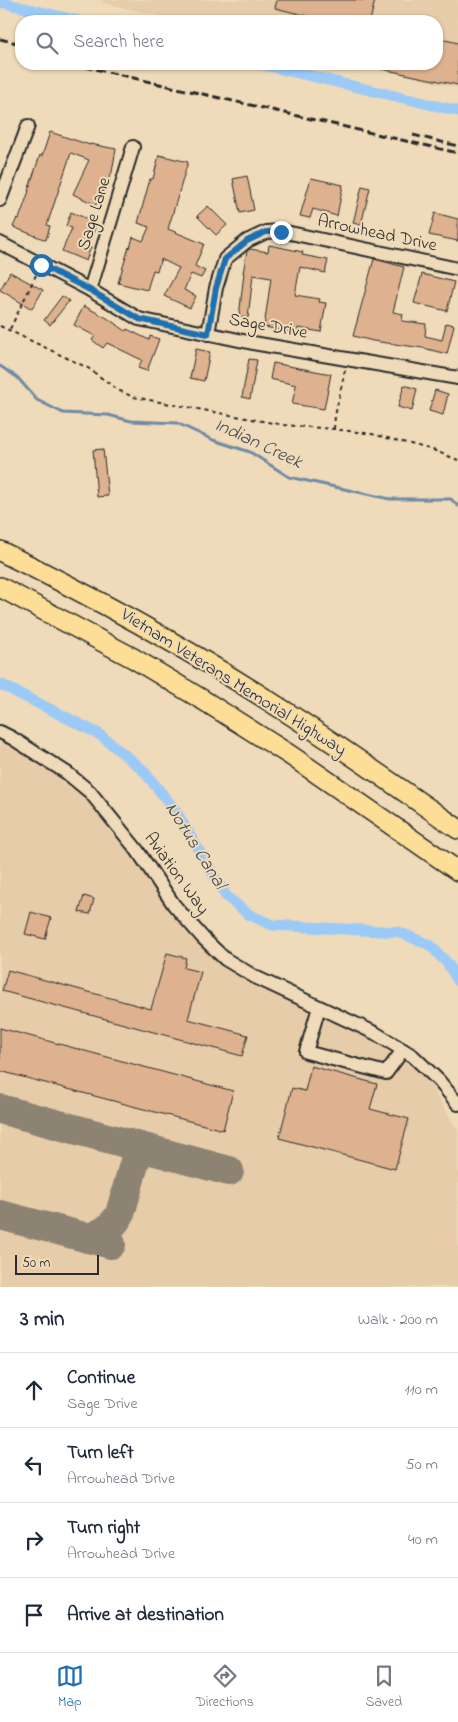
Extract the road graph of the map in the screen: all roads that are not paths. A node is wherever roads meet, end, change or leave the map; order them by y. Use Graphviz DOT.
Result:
graph roads {
  1 [pos="28,126"];
  2 [pos="133,148"];
  3 [pos="0,200"];
  4 [pos="0,243"];
  5 [pos="458,269"];
  6 [pos="90,290"];
  7 [pos="208,334"];
  8 [pos="458,378"];
  9 [pos="0,551"];
  10 [pos="0,587"];
  11 [pos="0,732"];
  12 [pos="458,829"];
  13 [pos="458,871"];
  14 [pos="319,1007"];
  15 [pos="403,1050"];
  16 [pos="458,1104"];
  1 -- 3 [label="street"];
  2 -- 6 [label="street, Sage Lane"];
  4 -- 6 [label="street, Sage Drive"];
  5 -- 7 [label="street, Arrowhead Drive"];
  6 -- 7 [label="street, Sage Drive"];
  7 -- 8 [label="street, Sage Drive"];
  9 -- 12 [label="highway, Vietnam Veterans Memorial Highway"];
  10 -- 13 [label="highway"];
  11 -- 14 [label="street, Aviation Way"];
  14 -- 15 [label="street, Aviation Way"];
  14 -- 15 [label="street"];
  15 -- 16 [label="street, Aviation Way"];
}
